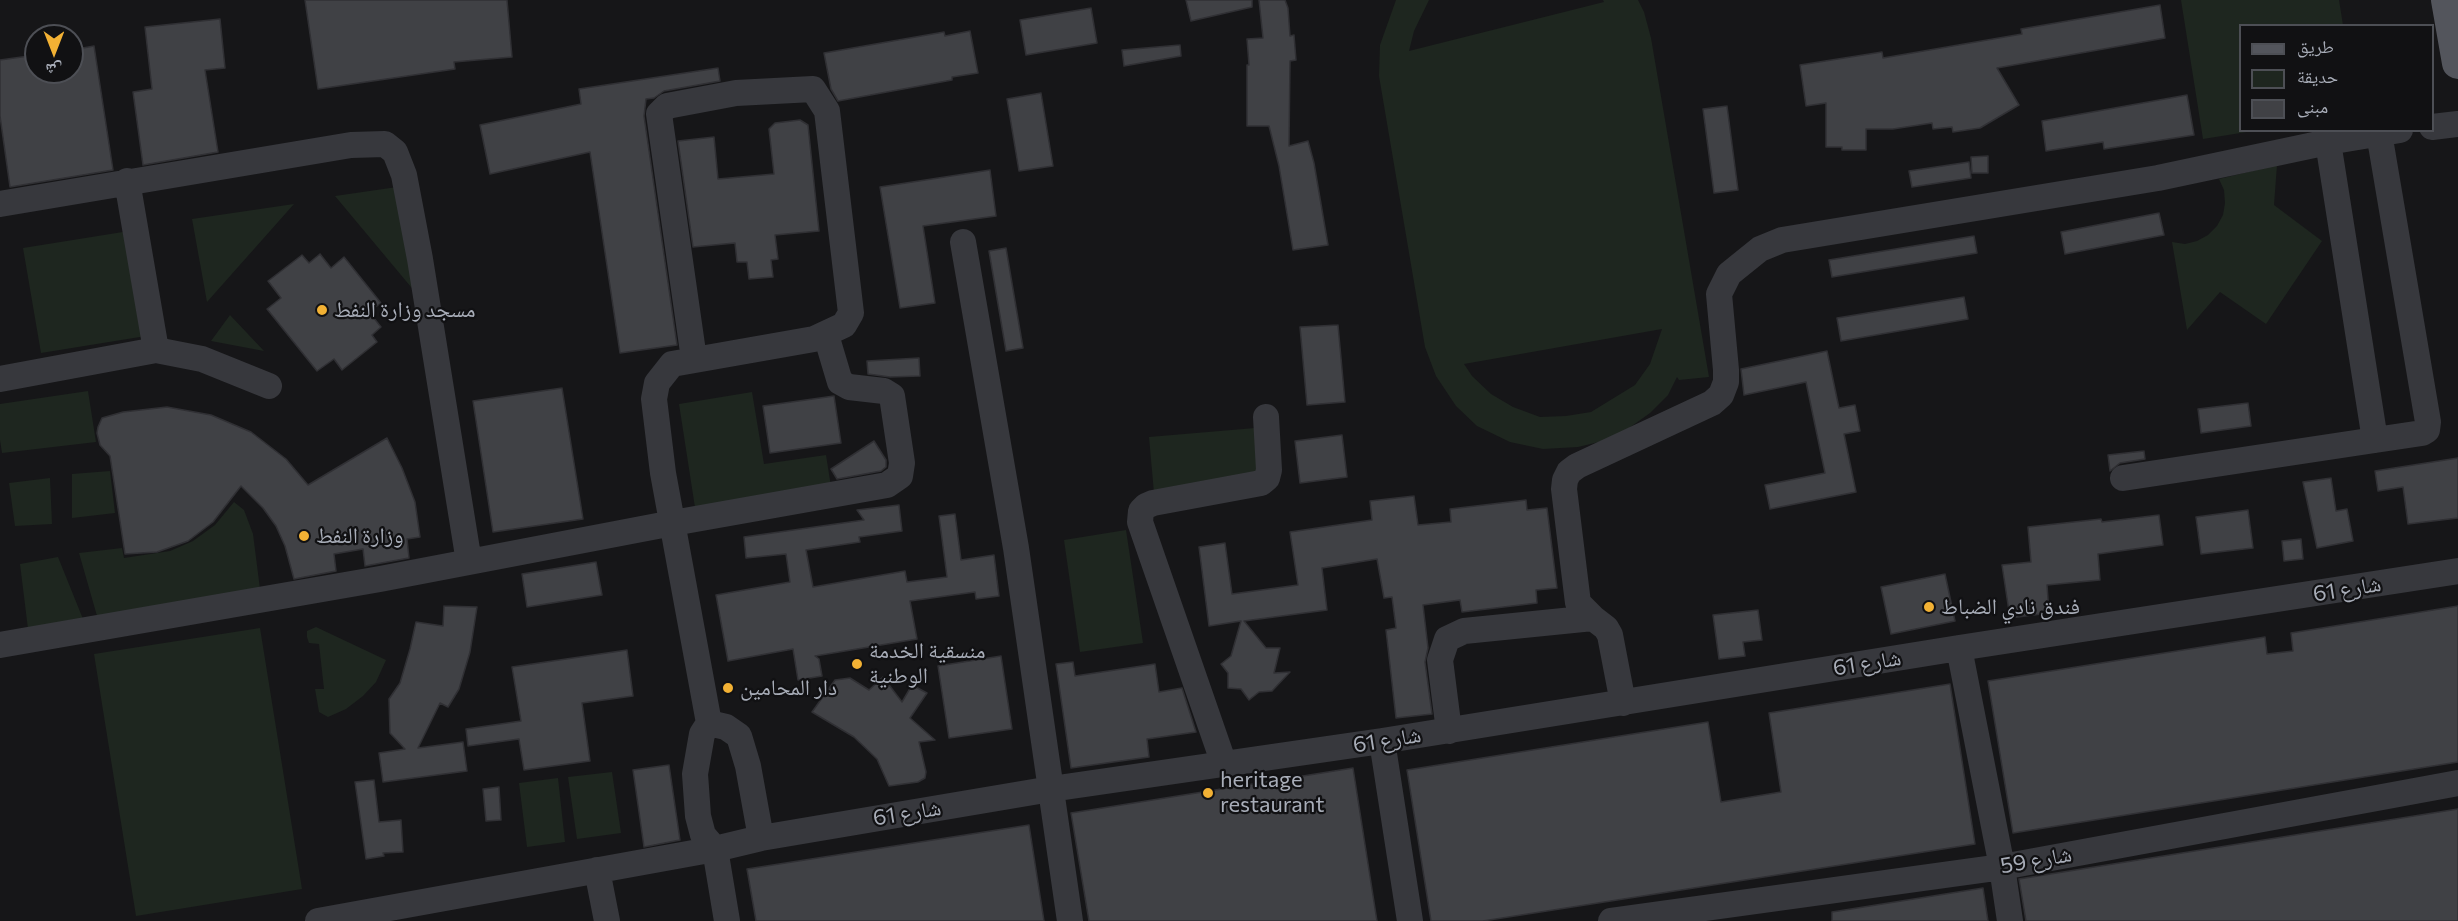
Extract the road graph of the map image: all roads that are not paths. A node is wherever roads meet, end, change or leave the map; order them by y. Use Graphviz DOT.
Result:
graph roads {
  1 [pos="2447,0"];
  2 [pos="2458,63"];
  3 [pos="2458,124"];
  4 [pos="2434,127"];
  5 [pos="2389,132"];
  6 [pos="2328,142"];
  7 [pos="127,181"];
  8 [pos="0,204"];
  9 [pos="963,242"];
  10 [pos="826,335"];
  11 [pos="156,350"];
  12 [pos="694,358"];
  13 [pos="0,379"];
  14 [pos="270,386"];
  15 [pos="1266,417"];
  16 [pos="2375,440"];
  17 [pos="2123,478"];
  18 [pos="673,523"];
  19 [pos="469,562"];
  20 [pos="2458,571"];
  21 [pos="1593,618"];
  22 [pos="0,645"];
  23 [pos="1959,648"];
  24 [pos="1623,702"];
  25 [pos="709,723"];
  26 [pos="1449,731"];
  27 [pos="1382,741"];
  28 [pos="1224,764"];
  29 [pos="2458,783"];
  30 [pos="1051,789"];
  31 [pos="760,838"];
  32 [pos="715,849"];
  33 [pos="2002,867"];
  34 [pos="597,870"];
  35 [pos="349,918"];
  36 [pos="318,921"];
  37 [pos="608,921"];
  38 [pos="727,921"];
  39 [pos="1071,921"];
  40 [pos="1410,921"];
  41 [pos="1611,921"];
  42 [pos="2010,921"];
  1 -- 2 [label="main road"];
  3 -- 4 [label="street"];
  5 -- 6 [label="street"];
  5 -- 16 [label="street"];
  6 -- 16 [label="street"];
  6 -- 21 [label="street"];
  7 -- 8 [label="street"];
  7 -- 11 [label="street"];
  7 -- 19 [label="street"];
  9 -- 30 [label="street"];
  10 -- 12 [label="street"];
  10 -- 12 [label="street"];
  10 -- 18 [label="street"];
  11 -- 13 [label="street"];
  11 -- 14 [label="street"];
  12 -- 18 [label="street"];
  15 -- 28 [label="street"];
  16 -- 17 [label="street"];
  18 -- 19 [label="street"];
  18 -- 25 [label="street"];
  19 -- 22 [label="street"];
  20 -- 23 [label="street, شارع 61"];
  21 -- 24 [label="street"];
  21 -- 26 [label="street"];
  23 -- 24 [label="street, شارع 61"];
  23 -- 33 [label="street"];
  24 -- 26 [label="street, شارع 61"];
  25 -- 31 [label="street"];
  25 -- 32 [label="street"];
  26 -- 27 [label="street, شارع 61"];
  27 -- 28 [label="street, شارع 61"];
  27 -- 40 [label="street"];
  28 -- 30 [label="street, شارع 61"];
  29 -- 33 [label="street, شارع 59"];
  30 -- 31 [label="street, شارع 61"];
  30 -- 39 [label="street"];
  31 -- 32 [label="street, شارع 61"];
  32 -- 34 [label="street, شارع 61"];
  32 -- 38 [label="street"];
  33 -- 41 [label="street, شارع 59"];
  33 -- 42 [label="street"];
  34 -- 35 [label="street, شارع 61"];
  34 -- 37 [label="street"];
  35 -- 36 [label="street, شارع 61"];
}
